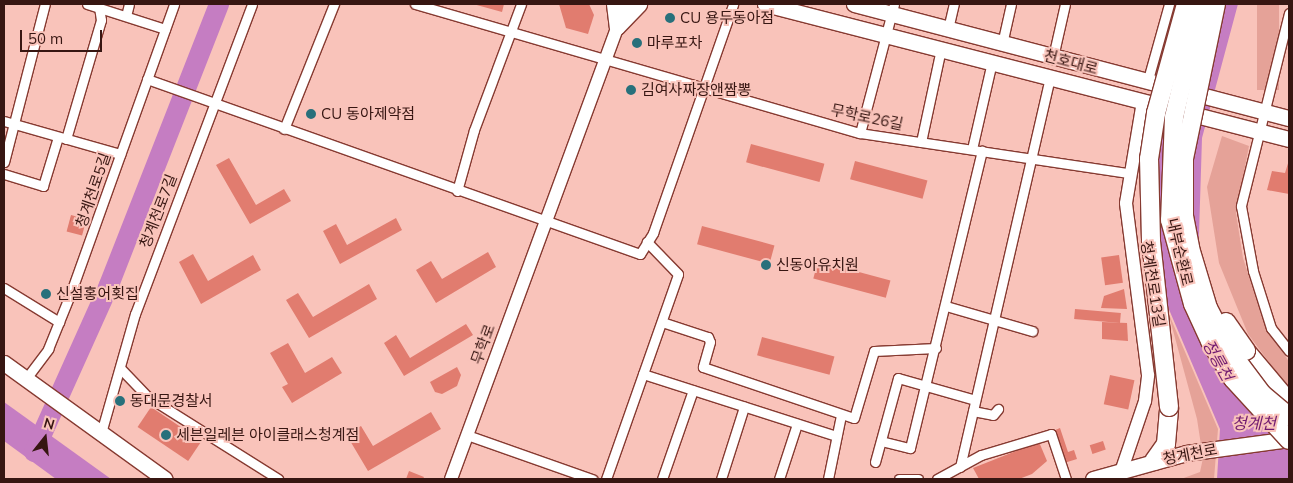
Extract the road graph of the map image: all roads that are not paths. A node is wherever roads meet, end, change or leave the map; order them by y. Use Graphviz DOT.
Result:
graph roads {
  1 [pos="45,4"];
  2 [pos="88,4"];
  3 [pos="130,4"];
  4 [pos="174,4"];
  5 [pos="252,4"];
  6 [pos="334,4"];
  7 [pos="415,4"];
  8 [pos="521,4"];
  9 [pos="626,4"];
  10 [pos="639,4"];
  11 [pos="733,4"];
  12 [pos="765,4"];
  13 [pos="854,4"];
  14 [pos="954,4"];
  15 [pos="1011,4"];
  16 [pos="1065,4"];
  17 [pos="1169,4"];
  18 [pos="1186,4"];
  19 [pos="1201,4"];
  20 [pos="1216,4"];
  21 [pos="1227,4"];
  22 [pos="99,8"];
  23 [pos="893,9"];
  24 [pos="1289,14"];
  25 [pos="126,16"];
  26 [pos="617,16"];
  27 [pos="165,29"];
  28 [pos="948,29"];
  29 [pos="512,30"];
  30 [pos="884,34"];
  31 [pos="1002,44"];
  32 [pos="941,49"];
  33 [pos="1053,57"];
  34 [pos="606,58"];
  35 [pos="992,62"];
  36 [pos="1050,77"];
  37 [pos="147,79"];
  38 [pos="1149,84"];
  39 [pos="704,88"];
  40 [pos="1145,101"];
  41 [pos="214,103"];
  42 [pos="1263,111"];
  43 [pos="1289,118"];
  44 [pos="4,121"];
  45 [pos="14,124"];
  46 [pos="284,128"];
  47 [pos="1260,131"];
  48 [pos="860,133"];
  49 [pos="62,138"];
  50 [pos="1289,139"];
  51 [pos="921,142"];
  52 [pos="972,149"];
  53 [pos="982,151"];
  54 [pos="120,154"];
  55 [pos="1031,158"];
  56 [pos="4,162"];
  57 [pos="1129,172"];
  58 [pos="4,174"];
  59 [pos="457,191"];
  60 [pos="546,221"];
  61 [pos="647,242"];
  62 [pos="4,288"];
  63 [pos="946,306"];
  64 [pos="992,320"];
  65 [pos="59,322"];
  66 [pos="662,322"];
  67 [pos="1032,331"];
  68 [pos="936,348"];
  69 [pos="1289,351"];
  70 [pos="4,363"];
  71 [pos="120,368"];
  72 [pos="644,374"];
  73 [pos="26,380"];
  74 [pos="925,388"];
  75 [pos="694,390"];
  76 [pos="976,400"];
  77 [pos="1289,402"];
  78 [pos="744,407"];
  79 [pos="998,409"];
  80 [pos="973,411"];
  81 [pos="841,415"];
  82 [pos="1289,418"];
  83 [pos="797,424"];
  84 [pos="98,430"];
  85 [pos="467,435"];
  86 [pos="836,436"];
  87 [pos="1289,440"];
  88 [pos="881,441"];
  89 [pos="1154,460"];
  90 [pos="875,462"];
  91 [pos="960,467"];
  92 [pos="1122,469"];
  93 [pos="262,475"];
  94 [pos="165,479"];
  95 [pos="278,479"];
  96 [pos="451,479"];
  97 [pos="592,479"];
  98 [pos="606,479"];
  99 [pos="664,479"];
  100 [pos="721,479"];
  101 [pos="779,479"];
  102 [pos="828,479"];
  103 [pos="899,479"];
  104 [pos="918,479"];
  105 [pos="937,479"];
  106 [pos="1066,479"];
  107 [pos="1093,479"];
  1 -- 45 [label="street"];
  2 -- 22 [label="street"];
  3 -- 25 [label="street"];
  4 -- 27 [label="street, 청계천로5길"];
  5 -- 41 [label="street, 청계천로7길"];
  6 -- 46 [label="street"];
  7 -- 29 [label="street, 무학로26길"];
  8 -- 29 [label="street"];
  9 -- 26 [label="main road, 무학로"];
  10 -- 26 [label="main road"];
  11 -- 39 [label="street"];
  12 -- 30 [label="main road, 천호대로"];
  13 -- 23 [label="main road, 천호대로"];
  14 -- 28 [label="street"];
  15 -- 31 [label="street"];
  16 -- 33 [label="street"];
  17 -- 38 [label="street"];
  18 -- 89 [label="highway, bridge"];
  19 -- 87 [label="highway, 내부순환로, bridge"];
  20 -- 82 [label="highway, 내부순환로, bridge"];
  21 -- 77 [label="highway, bridge"];
  22 -- 25 [label="street"];
  22 -- 49 [label="street"];
  23 -- 28 [label="main road, 천호대로"];
  23 -- 30 [label="street"];
  24 -- 42 [label="street"];
  25 -- 27 [label="street"];
  26 -- 34 [label="main road, 무학로"];
  27 -- 37 [label="street, 청계천로5길"];
  28 -- 31 [label="main road, 천호대로"];
  29 -- 34 [label="street, 무학로26길"];
  29 -- 59 [label="street"];
  30 -- 32 [label="main road, 천호대로"];
  30 -- 48 [label="street"];
  31 -- 33 [label="main road, 천호대로"];
  32 -- 35 [label="main road, 천호대로"];
  32 -- 51 [label="street"];
  33 -- 38 [label="main road, 천호대로"];
  34 -- 39 [label="street, 무학로26길"];
  34 -- 60 [label="main road, 무학로"];
  35 -- 36 [label="main road, 천호대로"];
  35 -- 52 [label="street"];
  36 -- 40 [label="main road, 천호대로"];
  36 -- 55 [label="street"];
  37 -- 41 [label="street"];
  37 -- 54 [label="street, 청계천로5길"];
  38 -- 42 [label="main road, 천호대로, bridge"];
  39 -- 48 [label="street, 무학로26길"];
  39 -- 61 [label="street"];
  40 -- 47 [label="main road, 천호대로, bridge"];
  40 -- 57 [label="main road, 청계천로13길"];
  41 -- 46 [label="street"];
  41 -- 71 [label="street, 청계천로7길"];
  42 -- 43 [label="main road, 천호대로"];
  42 -- 47 [label="street"];
  44 -- 45 [label="street"];
  45 -- 49 [label="street"];
  45 -- 56 [label="street"];
  46 -- 59 [label="street"];
  47 -- 50 [label="main road, 천호대로"];
  47 -- 69 [label="street"];
  48 -- 51 [label="street, 무학로26길"];
  49 -- 54 [label="street"];
  49 -- 58 [label="street"];
  51 -- 52 [label="street, 무학로26길"];
  52 -- 53 [label="street, 무학로26길"];
  53 -- 55 [label="street, 무학로26길"];
  53 -- 63 [label="street"];
  54 -- 65 [label="street, 청계천로5길"];
  55 -- 57 [label="street, 무학로26길"];
  55 -- 64 [label="street"];
  57 -- 92 [label="main road, 청계천로13길"];
  59 -- 60 [label="street"];
  60 -- 61 [label="street"];
  60 -- 85 [label="main road, 무학로"];
  61 -- 66 [label="street"];
  62 -- 65 [label="street"];
  63 -- 64 [label="street"];
  63 -- 68 [label="street"];
  64 -- 67 [label="street"];
  64 -- 76 [label="street"];
  65 -- 73 [label="street, 청계천로5길"];
  66 -- 72 [label="street"];
  66 -- 81 [label="street"];
  68 -- 74 [label="street"];
  68 -- 81 [label="street"];
  70 -- 73 [label="main road"];
  71 -- 84 [label="street, 청계천로7길"];
  71 -- 93 [label="street"];
  72 -- 75 [label="street"];
  72 -- 98 [label="street"];
  73 -- 84 [label="main road"];
  74 -- 76 [label="street"];
  74 -- 88 [label="street"];
  74 -- 88 [label="street"];
  75 -- 78 [label="street"];
  75 -- 99 [label="street"];
  76 -- 80 [label="street"];
  78 -- 83 [label="street"];
  78 -- 100 [label="street"];
  79 -- 80 [label="street"];
  80 -- 91 [label="street"];
  81 -- 86 [label="street"];
  83 -- 86 [label="street"];
  83 -- 101 [label="street"];
  84 -- 94 [label="main road"];
  85 -- 96 [label="main road, 무학로"];
  85 -- 97 [label="street"];
  86 -- 102 [label="street"];
  87 -- 89 [label="main road, 청계천로"];
  88 -- 90 [label="street"];
  89 -- 92 [label="main road, 청계천로"];
  91 -- 105 [label="street"];
  91 -- 106 [label="street"];
  92 -- 107 [label="main road, 청계천로"];
  93 -- 95 [label="street"];
  103 -- 104 [label="street"];
}
